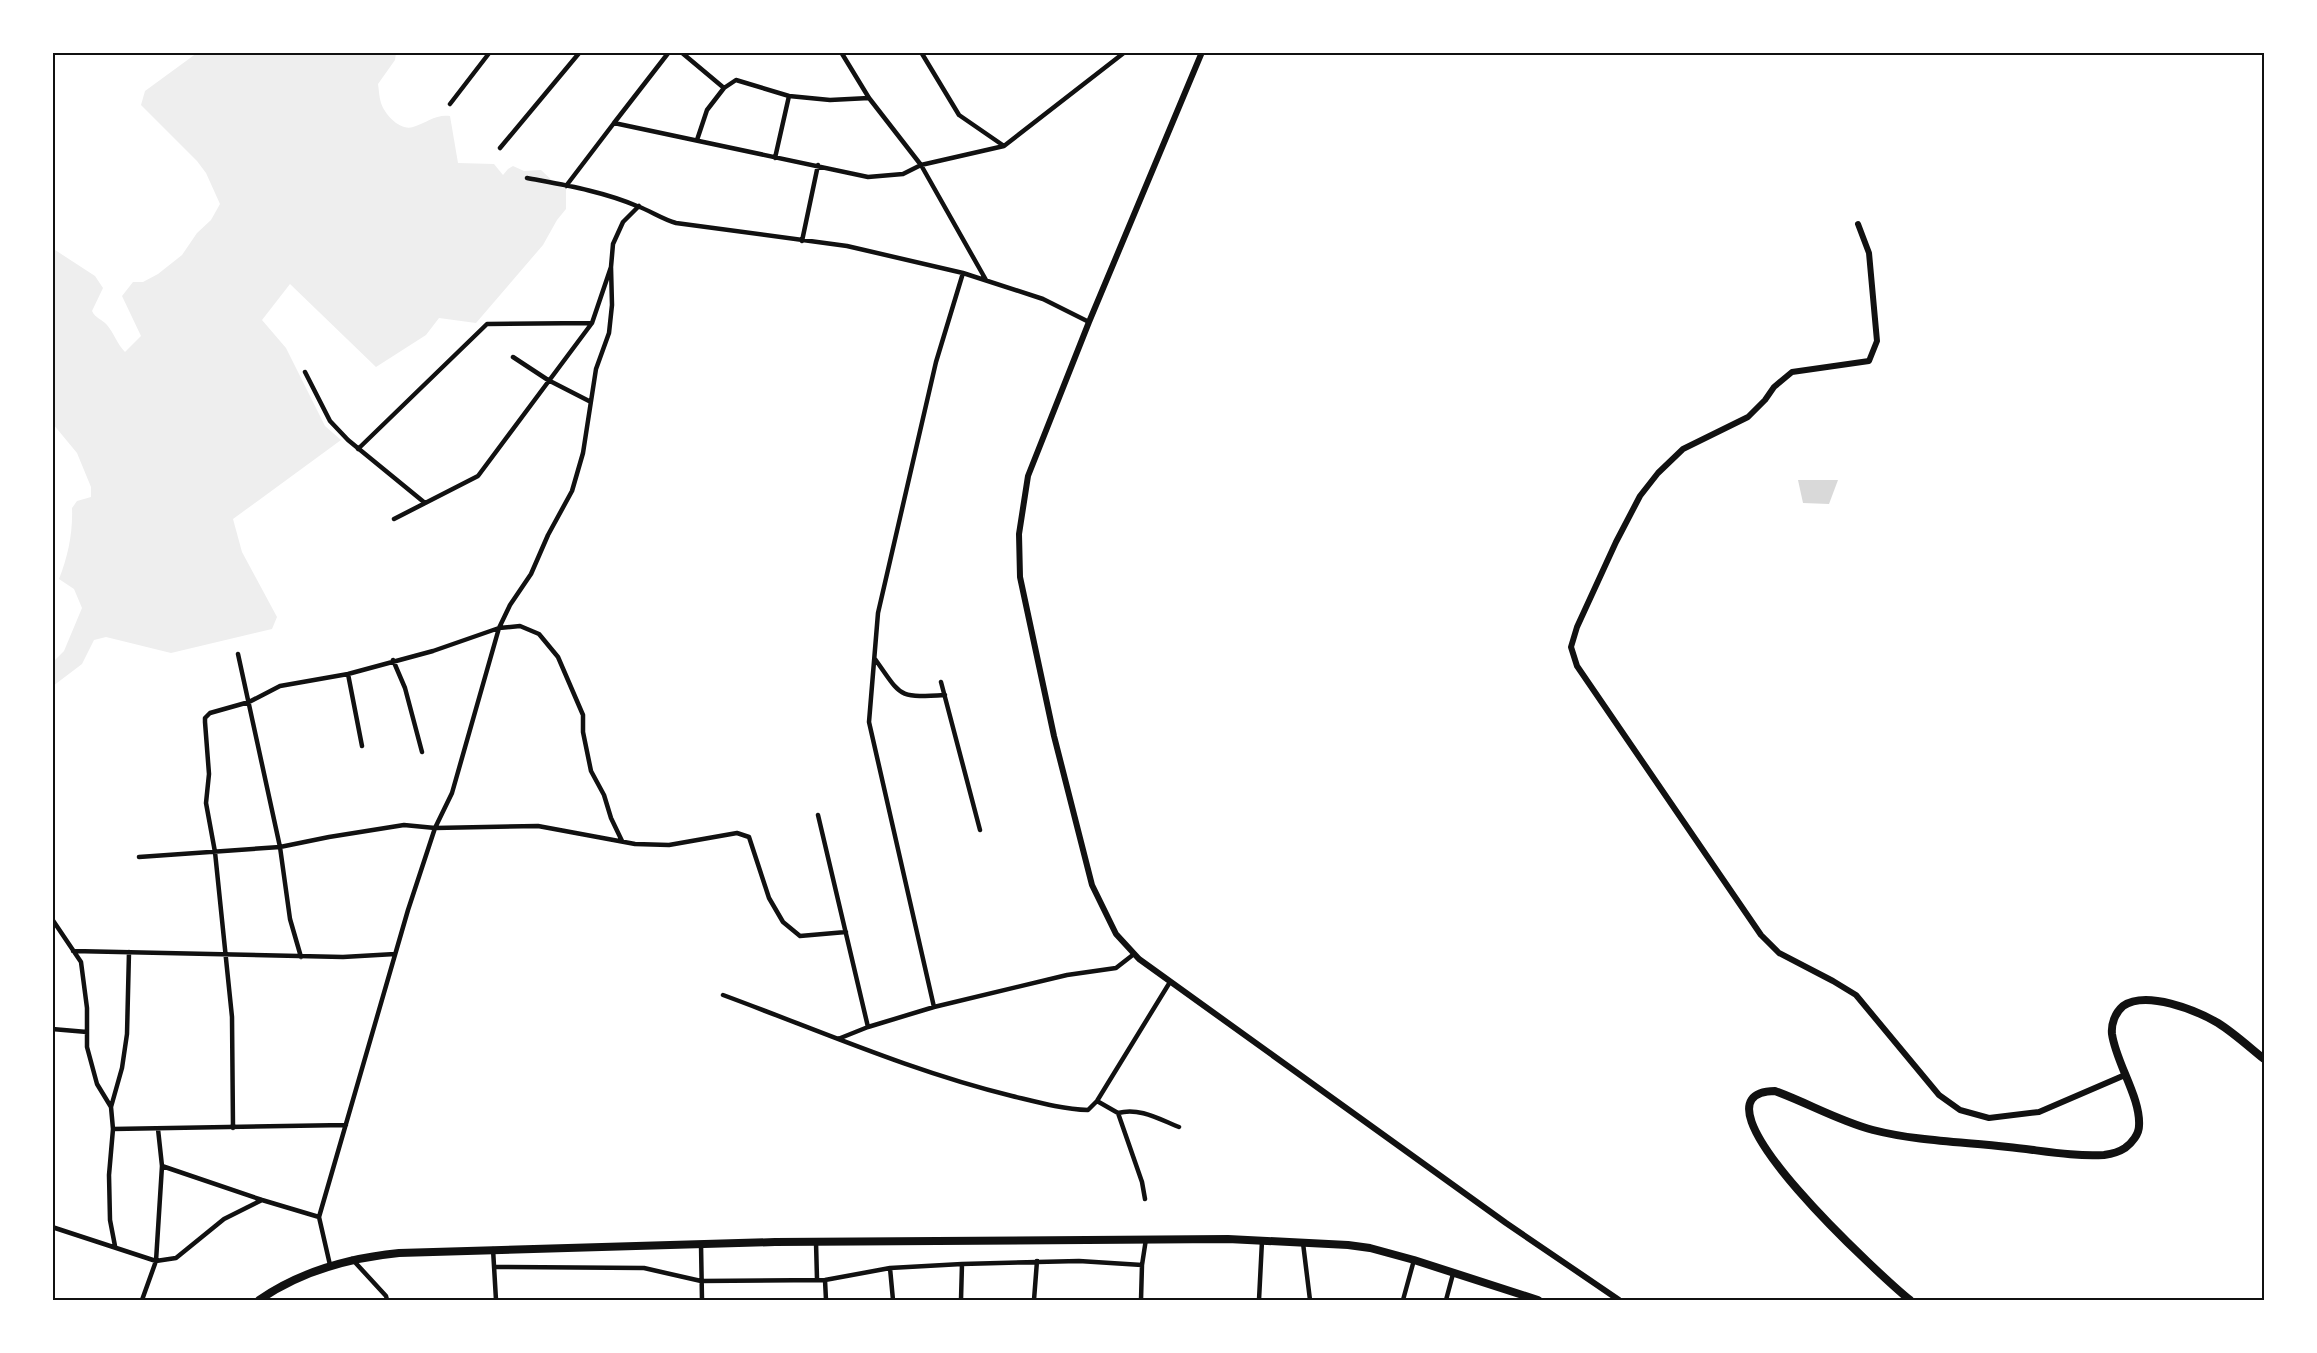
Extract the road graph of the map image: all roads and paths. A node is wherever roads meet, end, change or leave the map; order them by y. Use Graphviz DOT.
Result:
graph roads {
  1 [pos="490,52"];
  2 [pos="580,52"];
  3 [pos="669,52"];
  4 [pos="681,52"];
  5 [pos="841,52"];
  6 [pos="921,52"];
  7 [pos="1125,52"];
  8 [pos="1202,52"];
  9 [pos="724,88"];
  10 [pos="789,96"];
  11 [pos="870,98"];
  12 [pos="450,104"];
  13 [pos="614,123"];
  14 [pos="697,140"];
  15 [pos="1004,146"];
  16 [pos="500,148"];
  17 [pos="775,158"];
  18 [pos="818,165"];
  19 [pos="921,165"];
  20 [pos="527,178"];
  21 [pos="567,186"];
  22 [pos="639,206"];
  23 [pos="1858,224"];
  24 [pos="802,241"];
  25 [pos="611,267"];
  26 [pos="963,273"];
  27 [pos="986,280"];
  28 [pos="1089,322"];
  29 [pos="592,323"];
  30 [pos="513,357"];
  31 [pos="305,372"];
  32 [pos="548,380"];
  33 [pos="589,401"];
  34 [pos="358,448"];
  35 [pos="425,503"];
  36 [pos="394,519"];
  37 [pos="499,628"];
  38 [pos="238,654"];
  39 [pos="874,658"];
  40 [pos="393,660"];
  41 [pos="348,674"];
  42 [pos="941,682"];
  43 [pos="945,695"];
  44 [pos="249,702"];
  45 [pos="362,746"];
  46 [pos="422,752"];
  47 [pos="818,814"];
  48 [pos="435,828"];
  49 [pos="980,830"];
  50 [pos="622,841"];
  51 [pos="280,847"];
  52 [pos="215,852"];
  53 [pos="139,857"];
  54 [pos="52,919"];
  55 [pos="846,932"];
  56 [pos="73,951"];
  57 [pos="129,952"];
  58 [pos="395,954"];
  59 [pos="1134,954"];
  60 [pos="224,955"];
  61 [pos="302,957"];
  62 [pos="1170,982"];
  63 [pos="723,995"];
  64 [pos="934,1007"];
  65 [pos="868,1027"];
  66 [pos="52,1029"];
  67 [pos="87,1032"];
  68 [pos="838,1039"];
  69 [pos="2265,1059"];
  70 [pos="2125,1075"];
  71 [pos="1097,1101"];
  72 [pos="111,1107"];
  73 [pos="1118,1113"];
  74 [pos="345,1125"];
  75 [pos="1179,1127"];
  76 [pos="233,1128"];
  77 [pos="113,1129"];
  78 [pos="158,1129"];
  79 [pos="162,1166"];
  80 [pos="1144,1198"];
  81 [pos="262,1200"];
  82 [pos="319,1217"];
  83 [pos="52,1227"];
  84 [pos="1146,1239"];
  85 [pos="1262,1241"];
  86 [pos="816,1242"];
  87 [pos="1303,1243"];
  88 [pos="701,1244"];
  89 [pos="115,1246"];
  90 [pos="493,1249"];
  91 [pos="352,1259"];
  92 [pos="1414,1260"];
  93 [pos="156,1261"];
  94 [pos="1037,1261"];
  95 [pos="962,1264"];
  96 [pos="330,1265"];
  97 [pos="1142,1265"];
  98 [pos="494,1267"];
  99 [pos="890,1268"];
  100 [pos="1453,1274"];
  101 [pos="817,1279"];
  102 [pos="825,1280"];
  103 [pos="701,1281"];
  104 [pos="142,1300"];
  105 [pos="259,1300"];
  106 [pos="387,1300"];
  107 [pos="496,1300"];
  108 [pos="702,1300"];
  109 [pos="826,1300"];
  110 [pos="893,1300"];
  111 [pos="961,1300"];
  112 [pos="1034,1300"];
  113 [pos="1141,1300"];
  114 [pos="1259,1300"];
  115 [pos="1310,1300"];
  116 [pos="1402,1300"];
  117 [pos="1446,1300"];
  118 [pos="1534,1300"];
  119 [pos="1617,1300"];
  120 [pos="1910,1300"];
  1 -- 12 [label="street"];
  2 -- 16 [label="street"];
  3 -- 13 [label="street"];
  4 -- 9 [label="street"];
  5 -- 11 [label="street"];
  6 -- 15 [label="street"];
  7 -- 15 [label="street"];
  8 -- 28 [label="street"];
  9 -- 10 [label="street"];
  9 -- 14 [label="street"];
  10 -- 11 [label="street"];
  10 -- 17 [label="street"];
  11 -- 19 [label="street"];
  13 -- 14 [label="street"];
  13 -- 21 [label="street"];
  14 -- 17 [label="street"];
  15 -- 19 [label="street"];
  17 -- 18 [label="street"];
  18 -- 19 [label="street"];
  18 -- 24 [label="street"];
  19 -- 27 [label="street"];
  20 -- 21 [label="street"];
  21 -- 22 [label="street"];
  22 -- 24 [label="street"];
  22 -- 25 [label="street"];
  23 -- 70 [label="street"];
  24 -- 26 [label="street"];
  25 -- 29 [label="street"];
  25 -- 33 [label="street"];
  26 -- 27 [label="street"];
  26 -- 39 [label="street"];
  27 -- 28 [label="street"];
  28 -- 59 [label="street"];
  29 -- 32 [label="street"];
  29 -- 34 [label="street"];
  30 -- 32 [label="street"];
  31 -- 34 [label="street"];
  32 -- 33 [label="street"];
  32 -- 35 [label="street"];
  33 -- 37 [label="street"];
  34 -- 35 [label="street"];
  35 -- 36 [label="street"];
  37 -- 40 [label="street"];
  37 -- 48 [label="street"];
  37 -- 50 [label="street"];
  38 -- 44 [label="street"];
  39 -- 43 [label="street"];
  39 -- 64 [label="street"];
  40 -- 41 [label="street"];
  40 -- 46 [label="street"];
  41 -- 44 [label="street"];
  41 -- 45 [label="street"];
  42 -- 43 [label="street"];
  43 -- 49 [label="street"];
  44 -- 51 [label="street"];
  44 -- 52 [label="street"];
  47 -- 55 [label="street"];
  48 -- 50 [label="street"];
  48 -- 51 [label="street"];
  48 -- 58 [label="street"];
  50 -- 55 [label="street"];
  51 -- 52 [label="street"];
  51 -- 61 [label="street"];
  52 -- 53 [label="street"];
  52 -- 60 [label="street"];
  54 -- 56 [label="street"];
  55 -- 65 [label="street"];
  56 -- 57 [label="street"];
  56 -- 67 [label="street"];
  57 -- 60 [label="street"];
  57 -- 72 [label="street"];
  58 -- 61 [label="street"];
  58 -- 74 [label="street"];
  59 -- 62 [label="street"];
  59 -- 64 [label="street"];
  60 -- 61 [label="street"];
  60 -- 76 [label="street"];
  62 -- 71 [label="street"];
  62 -- 119 [label="street"];
  63 -- 68 [label="street"];
  64 -- 65 [label="street"];
  65 -- 68 [label="street"];
  66 -- 67 [label="street"];
  67 -- 72 [label="street"];
  68 -- 71 [label="street"];
  69 -- 70 [label="highway"];
  70 -- 120 [label="highway"];
  71 -- 73 [label="street"];
  72 -- 77 [label="street"];
  73 -- 75 [label="street"];
  73 -- 80 [label="street"];
  74 -- 76 [label="street"];
  74 -- 82 [label="street"];
  76 -- 78 [label="street"];
  77 -- 78 [label="street"];
  77 -- 89 [label="street"];
  78 -- 79 [label="street"];
  79 -- 81 [label="street"];
  79 -- 93 [label="street"];
  81 -- 82 [label="street"];
  81 -- 93 [label="street"];
  82 -- 96 [label="street"];
  83 -- 89 [label="street"];
  84 -- 85 [label="highway"];
  84 -- 86 [label="highway"];
  84 -- 97 [label="street"];
  85 -- 87 [label="highway"];
  85 -- 114 [label="street"];
  86 -- 88 [label="highway"];
  86 -- 101 [label="street"];
  87 -- 92 [label="highway"];
  87 -- 115 [label="street"];
  88 -- 90 [label="highway"];
  88 -- 103 [label="street"];
  89 -- 93 [label="street"];
  90 -- 91 [label="highway"];
  90 -- 98 [label="street"];
  91 -- 96 [label="highway"];
  91 -- 106 [label="street"];
  92 -- 100 [label="highway"];
  92 -- 116 [label="street"];
  93 -- 104 [label="street"];
  94 -- 95 [label="street"];
  94 -- 97 [label="street"];
  94 -- 112 [label="street"];
  95 -- 99 [label="street"];
  95 -- 111 [label="street"];
  96 -- 105 [label="highway"];
  97 -- 113 [label="street"];
  98 -- 103 [label="street"];
  98 -- 107 [label="street"];
  99 -- 102 [label="street"];
  99 -- 110 [label="street"];
  100 -- 117 [label="street"];
  100 -- 118 [label="highway"];
  101 -- 102 [label="street"];
  101 -- 103 [label="street"];
  102 -- 109 [label="street"];
  103 -- 108 [label="street"];
}
